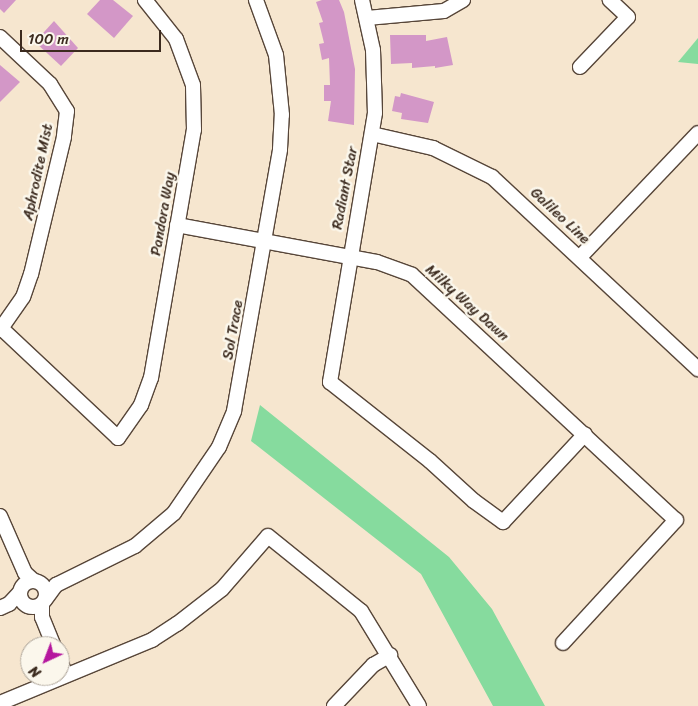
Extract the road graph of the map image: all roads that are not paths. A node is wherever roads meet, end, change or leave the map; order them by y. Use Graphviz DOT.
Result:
graph roads {
  1 [pos="144,0"];
  2 [pos="256,0"];
  3 [pos="362,0"];
  4 [pos="464,0"];
  5 [pos="610,0"];
  6 [pos="368,18"];
  7 [pos="0,37"];
  8 [pos="580,67"];
  9 [pos="698,133"];
  10 [pos="372,134"];
  11 [pos="177,225"];
  12 [pos="264,242"];
  13 [pos="349,257"];
  14 [pos="580,257"];
  15 [pos="1,329"];
  16 [pos="698,368"];
  17 [pos="585,434"];
  18 [pos="0,516"];
  19 [pos="32,595"];
  20 [pos="5,606"];
  21 [pos="50,636"];
  22 [pos="563,643"];
  23 [pos="390,655"];
  24 [pos="70,672"];
  25 [pos="39,686"];
  26 [pos="0,703"];
  27 [pos="334,706"];
  28 [pos="419,706"];
  1 -- 11 [label="street, Pandora Way"];
  2 -- 12 [label="street, Sol Trace"];
  3 -- 6 [label="street, Radiant Star"];
  4 -- 6 [label="street"];
  5 -- 8 [label="street"];
  6 -- 10 [label="street, Radiant Star"];
  7 -- 15 [label="street, Aphrodite Mist"];
  9 -- 14 [label="street"];
  10 -- 13 [label="street, Radiant Star"];
  10 -- 14 [label="street, Galileo Line"];
  11 -- 12 [label="street, Milky Way Dawn"];
  11 -- 15 [label="street, Pandora Way"];
  12 -- 13 [label="street, Milky Way Dawn"];
  12 -- 19 [label="street, Sol Trace"];
  13 -- 17 [label="street, Milky Way Dawn"];
  13 -- 17 [label="street, Radiant Star"];
  14 -- 16 [label="street, Galileo Line"];
  17 -- 22 [label="street, Milky Way Dawn"];
  18 -- 19 [label="street"];
  19 -- 20 [label="street, Sol Trace"];
  19 -- 21 [label="street"];
  23 -- 24 [label="street"];
  23 -- 27 [label="street"];
  23 -- 28 [label="street"];
  25 -- 26 [label="street"];
}
